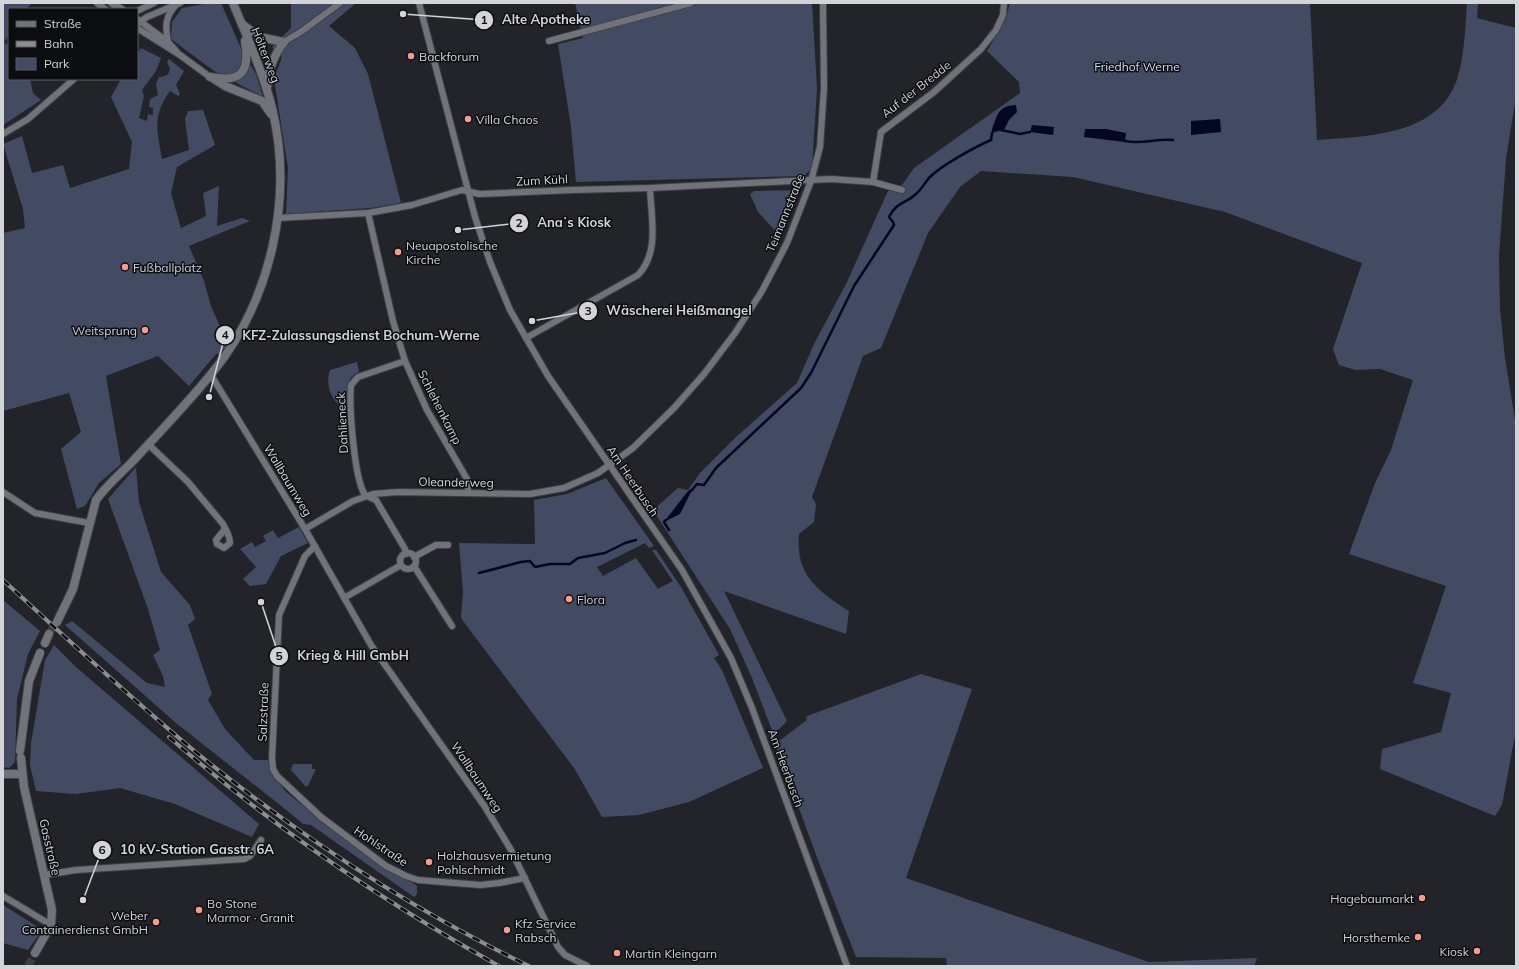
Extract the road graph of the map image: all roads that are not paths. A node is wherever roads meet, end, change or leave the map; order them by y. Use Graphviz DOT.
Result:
graph roads {
  1 [pos="98,3"];
  2 [pos="111,3"];
  3 [pos="154,3"];
  4 [pos="340,3"];
  5 [pos="419,3"];
  6 [pos="691,3"];
  7 [pos="823,3"];
  8 [pos="1004,3"];
  9 [pos="178,4"];
  10 [pos="234,6"];
  11 [pos="106,7"];
  12 [pos="120,8"];
  13 [pos="138,11"];
  14 [pos="138,21"];
  15 [pos="242,24"];
  16 [pos="138,29"];
  17 [pos="549,41"];
  18 [pos="168,42"];
  19 [pos="284,42"];
  20 [pos="180,55"];
  21 [pos="210,77"];
  22 [pos="73,80"];
  23 [pos="267,91"];
  24 [pos="274,117"];
  25 [pos="3,134"];
  26 [pos="811,181"];
  27 [pos="873,182"];
  28 [pos="650,188"];
  29 [pos="902,190"];
  30 [pos="469,192"];
  31 [pos="368,213"];
  32 [pos="278,218"];
  33 [pos="526,338"];
  34 [pos="405,361"];
  35 [pos="211,375"];
  36 [pos="148,444"];
  37 [pos="609,465"];
  38 [pos="3,492"];
  39 [pos="468,492"];
  40 [pos="365,495"];
  41 [pos="89,523"];
  42 [pos="226,529"];
  43 [pos="305,529"];
  44 [pos="448,545"];
  45 [pos="315,546"];
  46 [pos="406,554"];
  47 [pos="414,557"];
  48 [pos="401,565"];
  49 [pos="414,566"];
  50 [pos="344,598"];
  51 [pos="57,622"];
  52 [pos="452,626"];
  53 [pos="50,634"];
  54 [pos="45,643"];
  55 [pos="40,653"];
  56 [pos="273,769"];
  57 [pos="3,774"];
  58 [pos="22,774"];
  59 [pos="261,840"];
  60 [pos="44,875"];
  61 [pos="525,878"];
  62 [pos="3,896"];
  63 [pos="51,925"];
  64 [pos="36,953"];
  65 [pos="587,966"];
  66 [pos="847,966"];
  1 -- 11 [label="street"];
  2 -- 12 [label="street"];
  3 -- 13 [label="street"];
  4 -- 19 [label="street"];
  5 -- 30 [label="street, Am Heerbusch"];
  6 -- 17 [label="street"];
  7 -- 26 [label="street, Teimannstraße"];
  8 -- 27 [label="street, Auf der Bredde"];
  9 -- 14 [label="street"];
  9 -- 18 [label="street"];
  10 -- 15 [label="street, Hölterweg"];
  14 -- 18 [label="street"];
  15 -- 19 [label="street"];
  15 -- 21 [label="street"];
  15 -- 23 [label="street, Hölterweg"];
  16 -- 20 [label="street"];
  18 -- 20 [label="street"];
  19 -- 23 [label="street"];
  20 -- 21 [label="street"];
  21 -- 24 [label="street"];
  22 -- 25 [label="street"];
  23 -- 24 [label="street, Hölterweg"];
  24 -- 32 [label="street, Hölterweg"];
  26 -- 27 [label="street, Zum Kühl"];
  26 -- 28 [label="street, Zum Kühl"];
  26 -- 37 [label="street, Teimannstraße"];
  27 -- 29 [label="street, Zum Kühl"];
  28 -- 30 [label="street, Zum Kühl"];
  28 -- 33 [label="street"];
  30 -- 31 [label="street, Zum Kühl"];
  30 -- 33 [label="street, Am Heerbusch"];
  31 -- 32 [label="street, Zum Kühl"];
  31 -- 34 [label="street, Schlehenkamp"];
  32 -- 35 [label="street, Hölterweg"];
  33 -- 37 [label="street, Am Heerbusch"];
  34 -- 39 [label="street, Schlehenkamp"];
  34 -- 40 [label="street, Dahlieneck"];
  35 -- 36 [label="street, Hölterweg"];
  35 -- 43 [label="street, Wallbaumweg"];
  36 -- 41 [label="street, Hölterweg"];
  36 -- 42 [label="street"];
  37 -- 39 [label="street, Oleanderweg"];
  37 -- 66 [label="street, Am Heerbusch"];
  38 -- 41 [label="street"];
  39 -- 40 [label="street, Oleanderweg"];
  40 -- 43 [label="street, Oleanderweg"];
  40 -- 46 [label="street"];
  41 -- 51 [label="street, Hölterweg"];
  43 -- 45 [label="street, Wallbaumweg"];
  44 -- 47 [label="street"];
  45 -- 50 [label="street, Wallbaumweg"];
  45 -- 56 [label="street, Salzstraße"];
  46 -- 47 [label="street"];
  46 -- 48 [label="street"];
  47 -- 49 [label="street"];
  48 -- 49 [label="street"];
  48 -- 50 [label="street"];
  49 -- 52 [label="street"];
  50 -- 61 [label="street, Wallbaumweg"];
  53 -- 54 [label="street"];
  55 -- 58 [label="street, Gasstraße"];
  56 -- 61 [label="street, Hohlstraße"];
  57 -- 58 [label="street"];
  58 -- 60 [label="street, Gasstraße"];
  59 -- 60 [label="street"];
  60 -- 63 [label="street, Gasstraße"];
  61 -- 65 [label="street, Wallbaumweg"];
  62 -- 63 [label="street"];
  63 -- 64 [label="street"];
}
